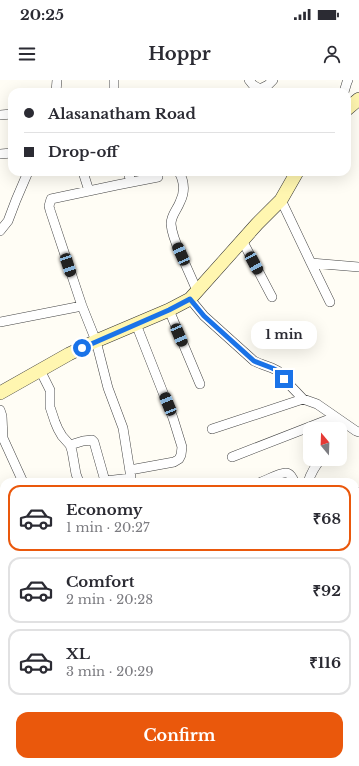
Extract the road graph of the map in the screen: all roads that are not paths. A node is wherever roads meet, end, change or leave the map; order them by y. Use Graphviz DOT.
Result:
graph roads {
  1 [pos="249,80"];
  2 [pos="273,80"];
  3 [pos="258,88"];
  4 [pos="262,88"];
  5 [pos="359,98"];
  6 [pos="351,105"];
  7 [pos="26,176"];
  8 [pos="84,176"];
  9 [pos="129,176"];
  10 [pos="181,176"];
  11 [pos="295,176"];
  12 [pos="158,177"];
  13 [pos="131,182"];
  14 [pos="89,191"];
  15 [pos="280,200"];
  16 [pos="0,231"];
  17 [pos="242,240"];
  18 [pos="311,263"];
  19 [pos="359,267"];
  20 [pos="194,295"];
  21 [pos="272,297"];
  22 [pos="330,302"];
  23 [pos="82,306"];
  24 [pos="169,310"];
  25 [pos="0,322"];
  26 [pos="136,324"];
  27 [pos="96,341"];
  28 [pos="40,370"];
  29 [pos="200,384"];
  30 [pos="0,393"];
  31 [pos="303,399"];
  32 [pos="0,410"];
  33 [pos="333,418"];
  34 [pos="334,422"];
  35 [pos="212,430"];
  36 [pos="359,432"];
  37 [pos="70,445"];
  38 [pos="232,457"];
  39 [pos="315,466"];
  40 [pos="130,470"];
  41 [pos="21,478"];
  42 [pos="78,478"];
  43 [pos="104,478"];
  44 [pos="131,478"];
  45 [pos="271,478"];
  46 [pos="293,478"];
  47 [pos="310,478"];
  1 -- 3 [label="street"];
  2 -- 4 [label="street"];
  5 -- 6 [label="main road"];
  7 -- 16 [label="street"];
  8 -- 14 [label="street"];
  9 -- 13 [label="street"];
  10 -- 20 [label="street"];
  11 -- 15 [label="main road"];
  12 -- 13 [label="street"];
  13 -- 14 [label="street"];
  14 -- 23 [label="street"];
  15 -- 17 [label="main road"];
  15 -- 18 [label="street"];
  17 -- 20 [label="main road"];
  17 -- 21 [label="street"];
  18 -- 19 [label="street"];
  18 -- 22 [label="street"];
  20 -- 24 [label="main road"];
  20 -- 31 [label="street"];
  23 -- 25 [label="street"];
  23 -- 27 [label="street"];
  24 -- 26 [label="main road"];
  24 -- 29 [label="street"];
  26 -- 27 [label="main road"];
  26 -- 40 [label="street"];
  27 -- 28 [label="main road"];
  27 -- 40 [label="street"];
  28 -- 30 [label="main road"];
  28 -- 37 [label="street"];
  31 -- 33 [label="street"];
  31 -- 35 [label="street"];
  32 -- 41 [label="street"];
  33 -- 34 [label="street"];
  33 -- 36 [label="street"];
  33 -- 38 [label="street"];
  37 -- 42 [label="street"];
  37 -- 43 [label="street"];
  39 -- 47 [label="street"];
  40 -- 44 [label="street"];
  45 -- 46 [label="street"];
}
